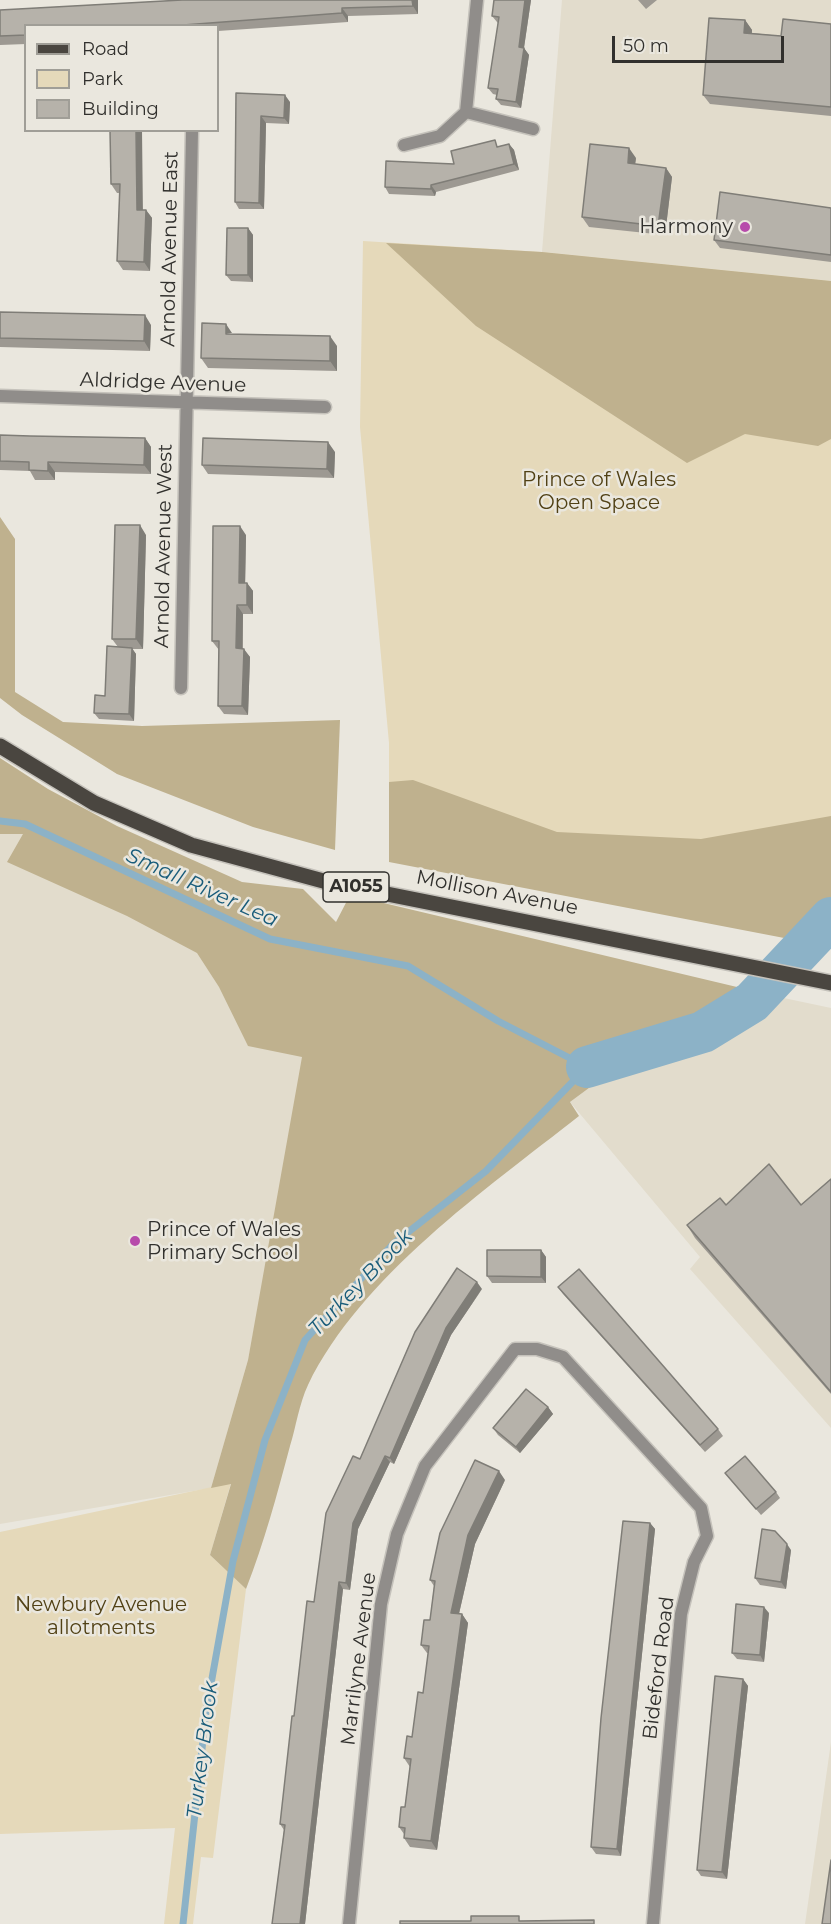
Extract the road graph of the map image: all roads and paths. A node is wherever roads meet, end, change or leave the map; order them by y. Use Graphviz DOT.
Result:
graph roads {
  1 [pos="477,0"];
  2 [pos="466,112"];
  3 [pos="533,129"];
  4 [pos="192,132"];
  5 [pos="404,145"];
  6 [pos="0,396"];
  7 [pos="185,404"];
  8 [pos="325,407"];
  9 [pos="181,688"];
  10 [pos="0,746"];
  11 [pos="824,982"];
  12 [pos="537,1349"];
  13 [pos="349,1924"];
  14 [pos="653,1924"];
  1 -- 2 [label="street"];
  2 -- 3 [label="street"];
  2 -- 5 [label="street"];
  4 -- 7 [label="street, Arnold Avenue East"];
  6 -- 7 [label="street, Aldridge Avenue"];
  7 -- 8 [label="street, Aldridge Avenue"];
  7 -- 9 [label="street, Arnold Avenue West"];
  10 -- 11 [label="main road, Mollison Avenue / A1055"];
  12 -- 13 [label="street, Marrilyne Avenue"];
  12 -- 14 [label="street, Bideford Road"];
}
